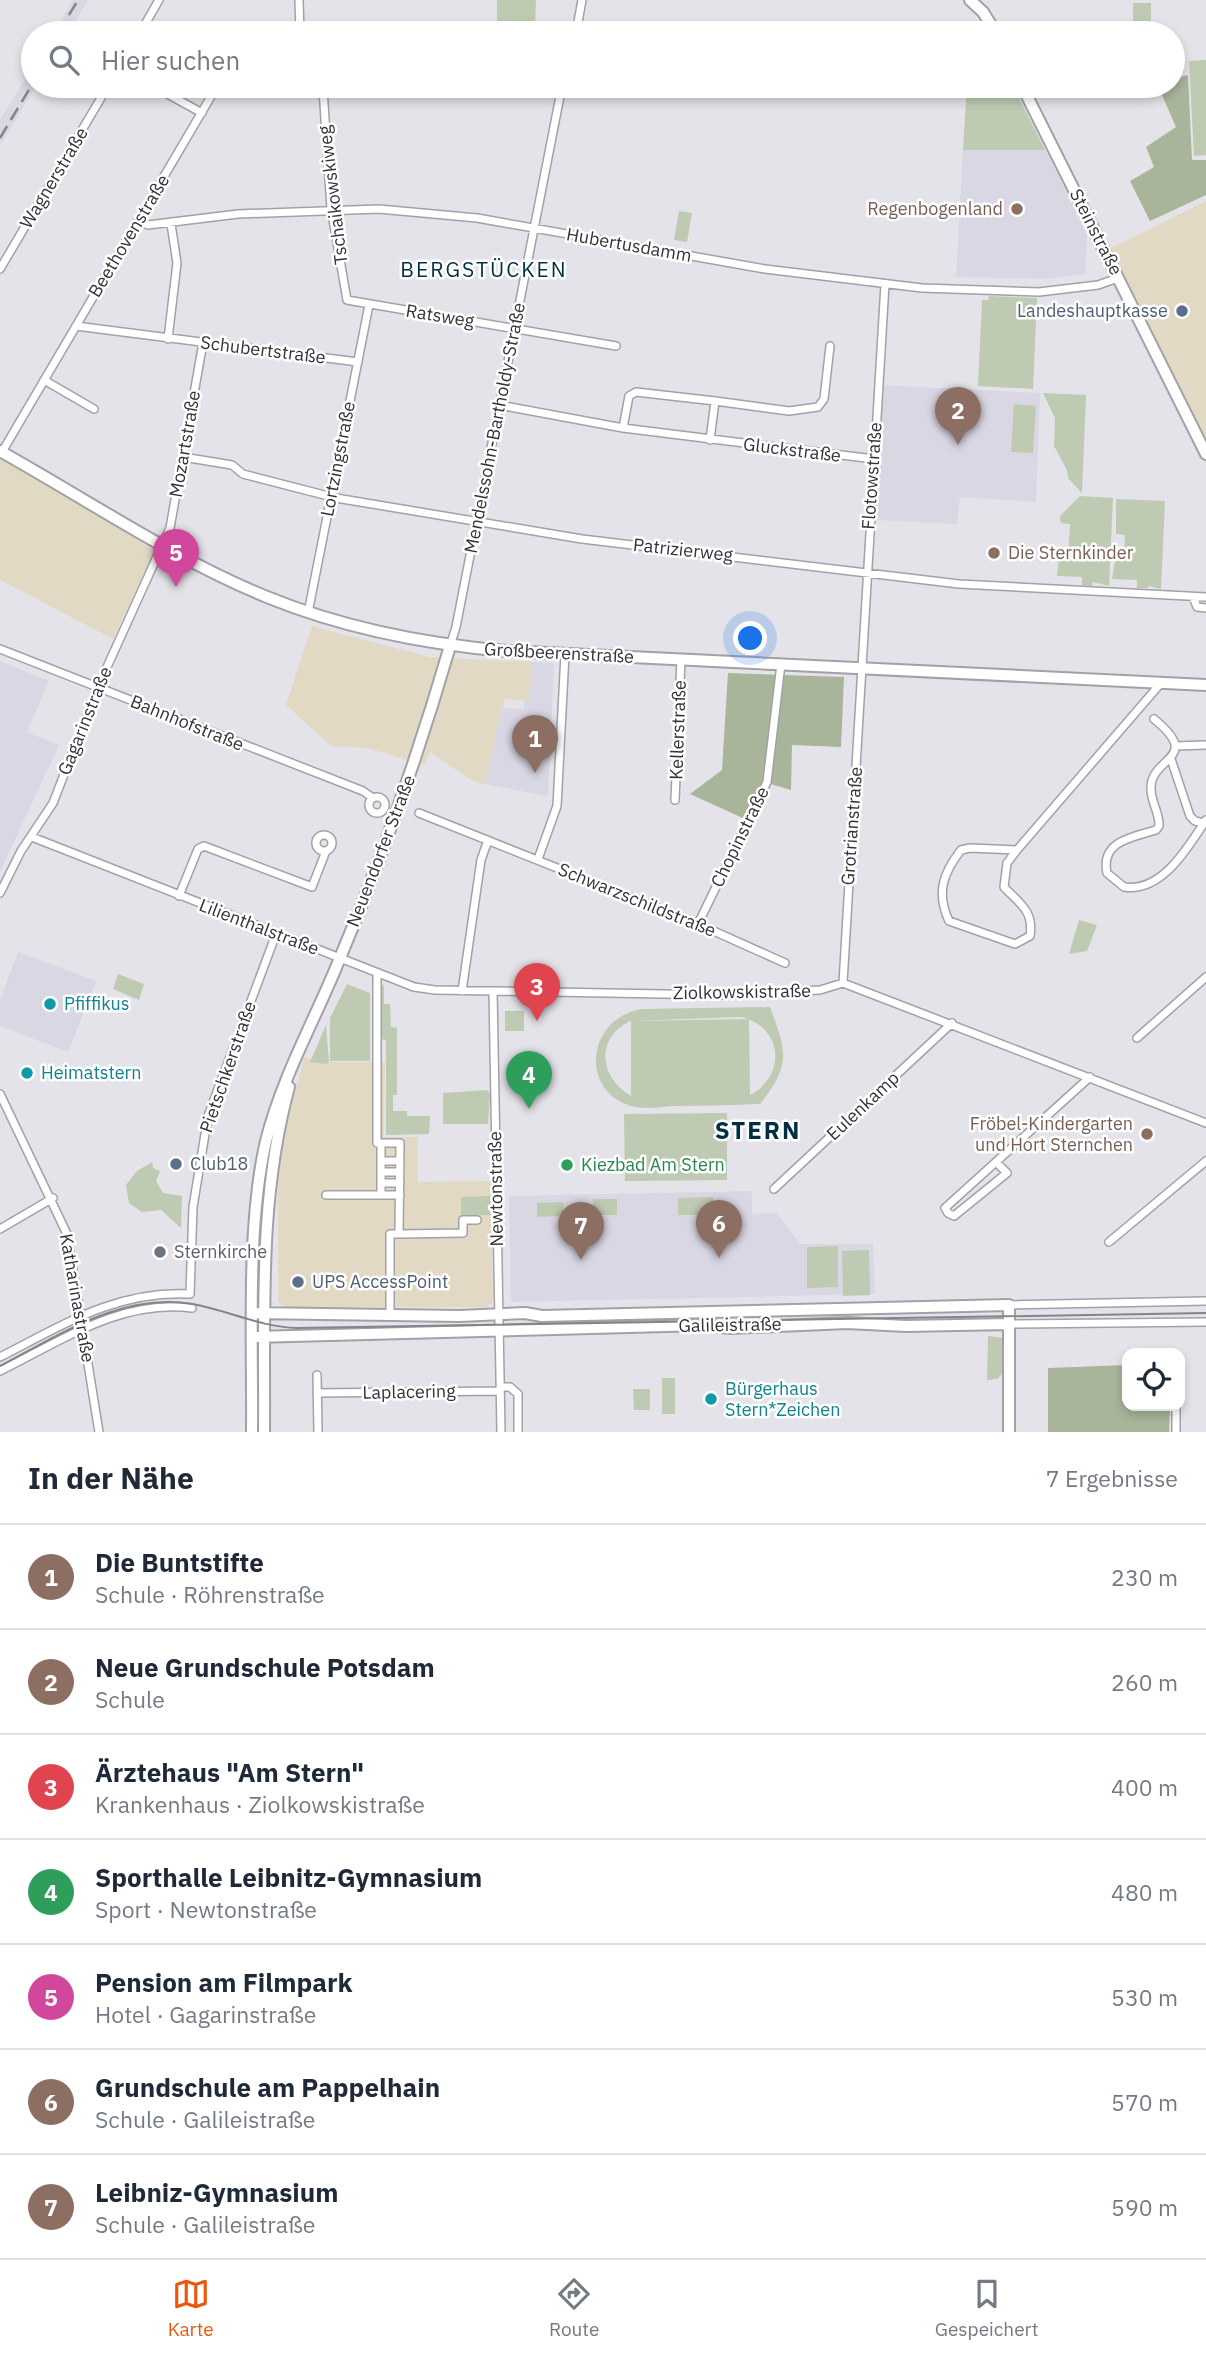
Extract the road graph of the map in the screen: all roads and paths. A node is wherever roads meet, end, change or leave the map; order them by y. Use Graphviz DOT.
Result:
graph roads {
  1 [pos="159,0"];
  2 [pos="299,0"];
  3 [pos="582,0"];
  4 [pos="970,0"];
  5 [pos="146,21"];
  6 [pos="300,21"];
  7 [pos="578,21"];
  8 [pos="989,21"];
  9 [pos="101,98"];
  10 [pos="175,98"];
  11 [pos="210,98"];
  12 [pos="324,98"];
  13 [pos="560,98"];
  14 [pos="1028,98"];
  15 [pos="202,113"];
  16 [pos="331,208"];
  17 [pos="139,221"];
  18 [pos="172,224"];
  19 [pos="533,227"];
  20 [pos="0,269"];
  21 [pos="1118,278"];
  22 [pos="885,284"];
  23 [pos="347,300"];
  24 [pos="369,305"];
  25 [pos="76,326"];
  26 [pos="514,327"];
  27 [pos="168,338"];
  28 [pos="203,343"];
  29 [pos="615,346"];
  30 [pos="830,346"];
  31 [pos="358,362"];
  32 [pos="44,380"];
  33 [pos="715,401"];
  34 [pos="499,405"];
  35 [pos="94,410"];
  36 [pos="623,428"];
  37 [pos="710,440"];
  38 [pos="1,451"];
  39 [pos="1206,454"];
  40 [pos="183,457"];
  41 [pos="874,459"];
  42 [pos="331,495"];
  43 [pos="476,521"];
  44 [pos="162,545"];
  45 [pos="867,572"];
  46 [pos="1193,597"];
  47 [pos="1206,597"];
  48 [pos="1206,608"];
  49 [pos="308,613"];
  50 [pos="450,646"];
  51 [pos="0,649"];
  52 [pos="565,654"];
  53 [pos="681,659"];
  54 [pos="781,664"];
  55 [pos="861,668"];
  56 [pos="1162,682"];
  57 [pos="1206,685"];
  58 [pos="98,687"];
  59 [pos="1154,719"];
  60 [pos="1206,745"];
  61 [pos="1175,746"];
  62 [pos="1171,759"];
  63 [pos="373,799"];
  64 [pos="676,800"];
  65 [pos="419,813"];
  66 [pos="1205,822"];
  67 [pos="32,837"];
  68 [pos="488,840"];
  69 [pos="1017,850"];
  70 [pos="326,851"];
  71 [pos="538,859"];
  72 [pos="1,887"];
  73 [pos="179,896"];
  74 [pos="698,924"];
  75 [pos="276,934"];
  76 [pos="340,959"];
  77 [pos="785,963"];
  78 [pos="377,973"];
  79 [pos="1206,977"];
  80 [pos="843,983"];
  81 [pos="461,991"];
  82 [pos="493,991"];
  83 [pos="952,1023"];
  84 [pos="1137,1038"];
  85 [pos="1090,1077"];
  86 [pos="0,1094"];
  87 [pos="1206,1123"];
  88 [pos="381,1143"];
  89 [pos="381,1161"];
  90 [pos="400,1161"];
  91 [pos="1206,1161"];
  92 [pos="996,1162"];
  93 [pos="381,1172"];
  94 [pos="400,1172"];
  95 [pos="381,1183"];
  96 [pos="400,1183"];
  97 [pos="774,1189"];
  98 [pos="327,1195"];
  99 [pos="380,1195"];
  100 [pos="400,1195"];
  101 [pos="53,1198"];
  102 [pos="477,1220"];
  103 [pos="0,1229"];
  104 [pos="399,1234"];
  105 [pos="1109,1242"];
  106 [pos="1206,1301"];
  107 [pos="1009,1305"];
  108 [pos="192,1308"];
  109 [pos="390,1312"];
  110 [pos="259,1313"];
  111 [pos="499,1314"];
  112 [pos="81,1316"];
  113 [pos="1206,1322"];
  114 [pos="1009,1324"];
  115 [pos="83,1329"];
  116 [pos="499,1332"];
  117 [pos="259,1337"];
  118 [pos="0,1357"];
  119 [pos="0,1371"];
  120 [pos="317,1375"];
  121 [pos="500,1389"];
  122 [pos="317,1393"];
  123 [pos="1176,1411"];
  124 [pos="99,1432"];
  125 [pos="252,1432"];
  126 [pos="264,1432"];
  127 [pos="317,1432"];
  128 [pos="501,1432"];
  129 [pos="518,1432"];
  130 [pos="1009,1432"];
  131 [pos="1176,1432"];
  1 -- 5 [label="street"];
  2 -- 6 [label="street"];
  3 -- 7 [label="street"];
  4 -- 8 [label="street"];
  9 -- 20 [label="street, Wagnerstraße"];
  10 -- 15 [label="street"];
  11 -- 15 [label="street, Beethovenstraße"];
  12 -- 16 [label="street, Tschaikowskiweg"];
  13 -- 19 [label="street, Mendelssohn-Bartholdy-Straße"];
  14 -- 21 [label="street, Steinstraße"];
  15 -- 17 [label="street, Beethovenstraße"];
  16 -- 18 [label="street, Hubertusdamm"];
  16 -- 19 [label="street, Hubertusdamm"];
  16 -- 23 [label="street, Tschaikowskiweg"];
  17 -- 18 [label="street, Hubertusdamm"];
  17 -- 25 [label="street, Beethovenstraße"];
  18 -- 27 [label="street"];
  19 -- 22 [label="street, Hubertusdamm"];
  19 -- 26 [label="street, Mendelssohn-Bartholdy-Straße"];
  21 -- 22 [label="street, Hubertusdamm"];
  21 -- 39 [label="street, Steinstraße"];
  22 -- 41 [label="street, Flotowstraße"];
  23 -- 24 [label="street, Ratsweg"];
  24 -- 26 [label="street, Ratsweg"];
  24 -- 31 [label="street, Lortzingstraße"];
  25 -- 27 [label="street, Schubertstraße"];
  25 -- 32 [label="street, Beethovenstraße"];
  26 -- 29 [label="street, Ratsweg"];
  26 -- 34 [label="street, Mendelssohn-Bartholdy-Straße"];
  27 -- 28 [label="street, Schubertstraße"];
  28 -- 31 [label="street, Schubertstraße"];
  28 -- 40 [label="street, Mozartstraße"];
  30 -- 33 [label="street"];
  31 -- 42 [label="street, Lortzingstraße"];
  32 -- 35 [label="street"];
  32 -- 38 [label="street, Beethovenstraße"];
  33 -- 36 [label="street"];
  33 -- 37 [label="street"];
  34 -- 36 [label="street, Gluckstraße"];
  34 -- 43 [label="street, Mendelssohn-Bartholdy-Straße"];
  36 -- 37 [label="street, Gluckstraße"];
  37 -- 41 [label="street, Gluckstraße"];
  38 -- 44 [label="street, Großbeerenstraße"];
  40 -- 42 [label="street, Patrizierweg"];
  40 -- 44 [label="street, Mozartstraße"];
  41 -- 45 [label="street, Flotowstraße"];
  42 -- 43 [label="street, Patrizierweg"];
  42 -- 49 [label="street, Lortzingstraße"];
  43 -- 45 [label="street, Patrizierweg"];
  43 -- 50 [label="street, Mendelssohn-Bartholdy-Straße"];
  44 -- 49 [label="street, Großbeerenstraße"];
  44 -- 58 [label="street, Gagarinstraße"];
  45 -- 46 [label="street, Patrizierweg"];
  45 -- 55 [label="street, Flotowstraße"];
  46 -- 47 [label="street, Patrizierweg"];
  46 -- 48 [label="street"];
  49 -- 50 [label="street, Großbeerenstraße"];
  50 -- 52 [label="street, Großbeerenstraße"];
  50 -- 76 [label="street, Neuendorfer Straße"];
  51 -- 58 [label="street, Bahnhofstraße"];
  52 -- 53 [label="street, Großbeerenstraße"];
  52 -- 71 [label="street"];
  53 -- 54 [label="street, Großbeerenstraße"];
  53 -- 64 [label="street, Kellerstraße"];
  54 -- 55 [label="street, Großbeerenstraße"];
  54 -- 74 [label="street, Chopinstraße"];
  55 -- 56 [label="street, Großbeerenstraße"];
  55 -- 80 [label="street, Grotrianstraße"];
  56 -- 57 [label="street, Großbeerenstraße"];
  56 -- 69 [label="street"];
  58 -- 63 [label="street, Bahnhofstraße"];
  58 -- 67 [label="street, Gagarinstraße"];
  59 -- 61 [label="street"];
  60 -- 61 [label="street"];
  61 -- 62 [label="street"];
  62 -- 66 [label="street"];
  62 -- 66 [label="street"];
  65 -- 68 [label="street, Schwarzschildstraße"];
  67 -- 72 [label="street, Gagarinstraße"];
  67 -- 73 [label="street, Lilienthalstraße"];
  68 -- 71 [label="street, Schwarzschildstraße"];
  68 -- 81 [label="street"];
  69 -- 69 [label="street"];
  70 -- 73 [label="street, Lilienthalstraße"];
  71 -- 74 [label="street, Schwarzschildstraße"];
  73 -- 75 [label="street, Lilienthalstraße"];
  74 -- 77 [label="street, Schwarzschildstraße"];
  75 -- 76 [label="street, Lilienthalstraße"];
  75 -- 112 [label="street, Pietschkerstraße"];
  76 -- 78 [label="street, Ziolkowskistraße"];
  76 -- 110 [label="street, Neuendorfer Straße"];
  78 -- 81 [label="street, Ziolkowskistraße"];
  78 -- 88 [label="street"];
  79 -- 84 [label="street"];
  80 -- 82 [label="street, Ziolkowskistraße"];
  80 -- 83 [label="street"];
  81 -- 82 [label="street, Ziolkowskistraße"];
  82 -- 111 [label="street, Newtonstraße"];
  83 -- 85 [label="street"];
  83 -- 97 [label="street, Eulenkamp"];
  85 -- 87 [label="street"];
  85 -- 92 [label="street"];
  86 -- 101 [label="street, Katharinastraße"];
  88 -- 89 [label="street"];
  88 -- 90 [label="street"];
  89 -- 90 [label="street"];
  89 -- 93 [label="street"];
  90 -- 94 [label="street"];
  91 -- 105 [label="street"];
  92 -- 92 [label="street"];
  93 -- 94 [label="street"];
  93 -- 95 [label="street"];
  94 -- 96 [label="street"];
  95 -- 96 [label="street"];
  95 -- 99 [label="street"];
  96 -- 100 [label="street"];
  98 -- 99 [label="street"];
  99 -- 100 [label="street"];
  100 -- 104 [label="street"];
  101 -- 103 [label="street"];
  101 -- 112 [label="street, Katharinastraße"];
  102 -- 104 [label="street"];
  104 -- 109 [label="street"];
  106 -- 107 [label="street, Galileistraße"];
  107 -- 111 [label="street, Galileistraße"];
  107 -- 114 [label="street"];
  108 -- 115 [label="street"];
  109 -- 110 [label="street, Galileistraße"];
  109 -- 111 [label="street, Galileistraße"];
  110 -- 117 [label="street, Neuendorfer Straße"];
  111 -- 116 [label="street, Newtonstraße"];
  112 -- 115 [label="street, Katharinastraße"];
  112 -- 118 [label="street"];
  113 -- 114 [label="street, Galileistraße"];
  114 -- 116 [label="street, Galileistraße"];
  114 -- 130 [label="street"];
  115 -- 119 [label="street"];
  115 -- 124 [label="street, Katharinastraße"];
  116 -- 117 [label="street, Galileistraße"];
  116 -- 121 [label="street, Newtonstraße"];
  117 -- 125 [label="street, Neuendorfer Straße"];
  117 -- 126 [label="street, Neuendorfer Straße"];
  120 -- 122 [label="street"];
  121 -- 122 [label="street, Laplacering"];
  121 -- 128 [label="street, Newtonstraße"];
  121 -- 129 [label="street"];
  122 -- 127 [label="street"];
  123 -- 131 [label="street"];
}
